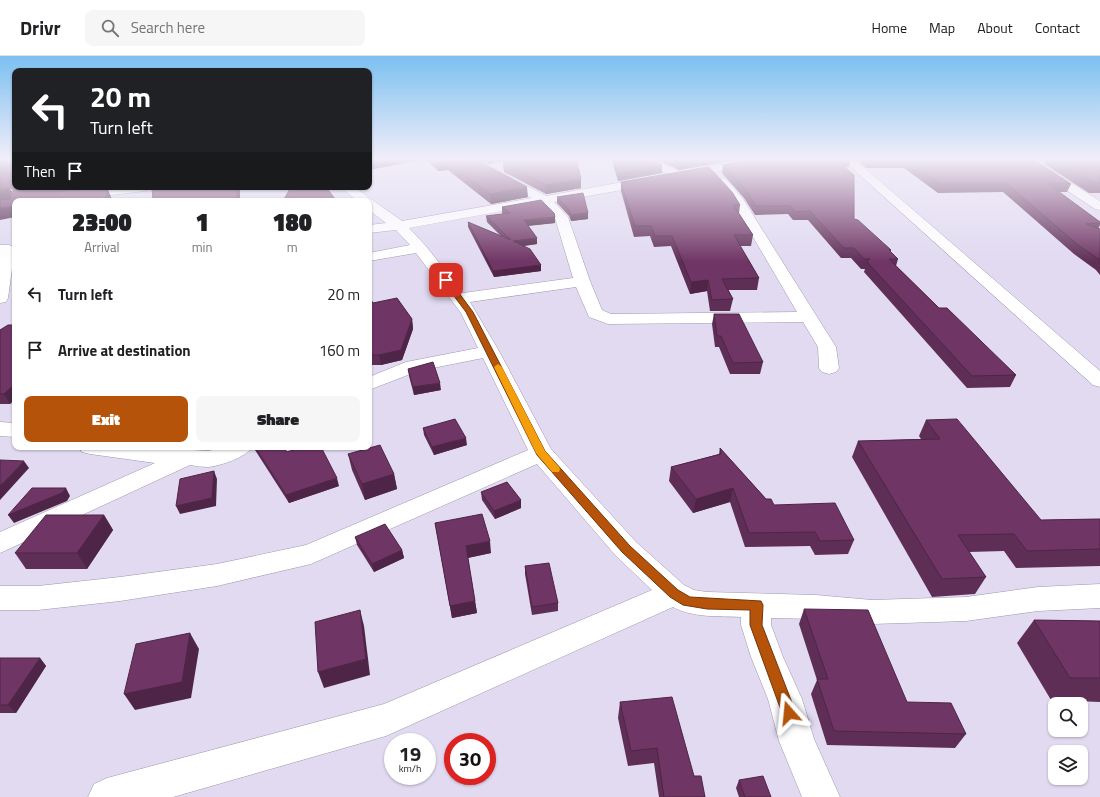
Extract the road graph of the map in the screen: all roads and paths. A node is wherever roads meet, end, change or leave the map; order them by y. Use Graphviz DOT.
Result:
graph roads {
  1 [pos="79,193"];
  2 [pos="531,193"];
  3 [pos="586,193"];
  4 [pos="731,193"];
  5 [pos="885,193"];
  6 [pos="1078,193"];
  7 [pos="49,198"];
  8 [pos="545,200"];
  9 [pos="372,206"];
  10 [pos="1100,206"];
  11 [pos="399,226"];
  12 [pos="372,229"];
  13 [pos="420,248"];
  14 [pos="0,249"];
  15 [pos="372,257"];
  16 [pos="582,281"];
  17 [pos="4,294"];
  18 [pos="460,299"];
  19 [pos="808,317"];
  20 [pos="490,351"];
  21 [pos="829,368"];
  22 [pos="1100,381"];
  23 [pos="372,383"];
  24 [pos="0,429"];
  25 [pos="12,430"];
  26 [pos="105,450"];
  27 [pos="235,450"];
  28 [pos="541,453"];
  29 [pos="186,458"];
  30 [pos="0,543"];
  31 [pos="674,593"];
  32 [pos="1100,596"];
  33 [pos="0,598"];
  34 [pos="757,605"];
  35 [pos="108,797"];
  36 [pos="821,797"];
  1 -- 7 [label="street"];
  2 -- 8 [label="street"];
  3 -- 8 [label="street"];
  4 -- 19 [label="street"];
  5 -- 22 [label="street"];
  6 -- 10 [label="street"];
  8 -- 11 [label="street"];
  8 -- 16 [label="street"];
  9 -- 11 [label="street"];
  11 -- 12 [label="street"];
  11 -- 13 [label="street"];
  13 -- 15 [label="street"];
  13 -- 18 [label="street"];
  14 -- 17 [label="street"];
  16 -- 18 [label="street"];
  16 -- 19 [label="street"];
  18 -- 20 [label="street"];
  19 -- 21 [label="street"];
  20 -- 23 [label="street"];
  20 -- 28 [label="street"];
  24 -- 25 [label="street"];
  26 -- 29 [label="street"];
  27 -- 29 [label="street"];
  28 -- 31 [label="street"];
  28 -- 33 [label="street"];
  29 -- 30 [label="street"];
  31 -- 34 [label="street"];
  31 -- 35 [label="street"];
  32 -- 34 [label="street"];
  34 -- 36 [label="street"];
}
